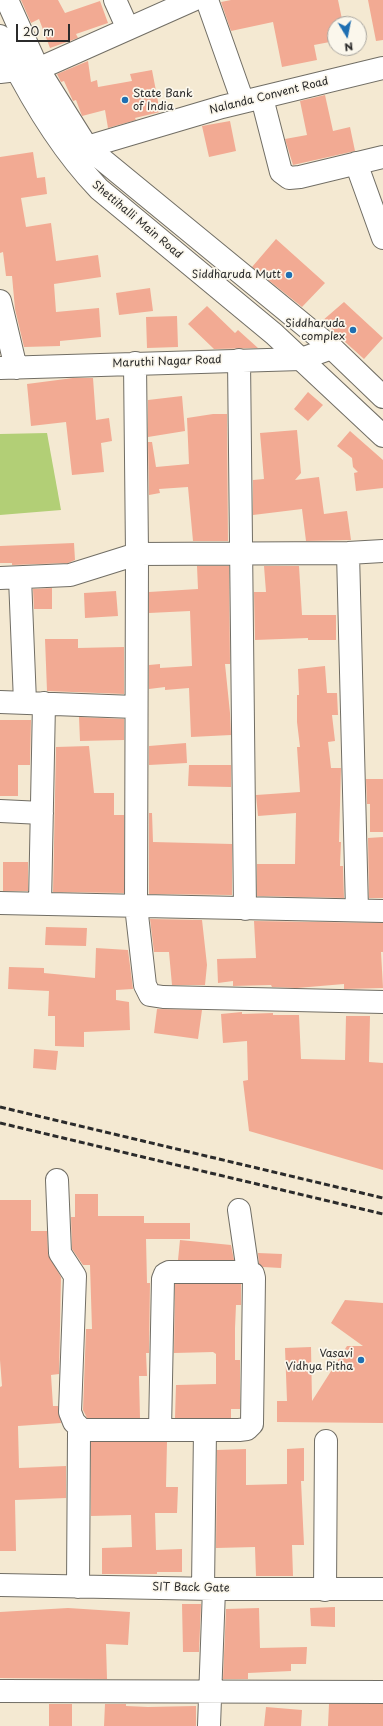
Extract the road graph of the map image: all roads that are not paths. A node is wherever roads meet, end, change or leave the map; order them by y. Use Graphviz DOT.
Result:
graph roads {
  1 [pos="8,0"];
  2 [pos="115,0"];
  3 [pos="193,0"];
  4 [pos="206,0"];
  5 [pos="128,29"];
  6 [pos="0,36"];
  7 [pos="383,68"];
  8 [pos="18,70"];
  9 [pos="253,100"];
  10 [pos="79,152"];
  11 [pos="383,157"];
  12 [pos="356,163"];
  13 [pos="383,238"];
  14 [pos="0,301"];
  15 [pos="332,348"];
  16 [pos="301,359"];
  17 [pos="239,360"];
  18 [pos="134,363"];
  19 [pos="8,368"];
  20 [pos="383,397"];
  21 [pos="383,436"];
  22 [pos="383,551"];
  23 [pos="242,553"];
  24 [pos="137,554"];
  25 [pos="348,554"];
  26 [pos="10,578"];
  27 [pos="0,702"];
  28 [pos="34,703"];
  29 [pos="135,708"];
  30 [pos="0,811"];
  31 [pos="42,813"];
  32 [pos="0,903"];
  33 [pos="40,904"];
  34 [pos="136,906"];
  35 [pos="245,908"];
  36 [pos="357,910"];
  37 [pos="383,911"];
  38 [pos="383,1002"];
  39 [pos="57,1180"];
  40 [pos="240,1210"];
  41 [pos="248,1272"];
  42 [pos="82,1430"];
  43 [pos="160,1430"];
  44 [pos="205,1430"];
  45 [pos="326,1441"];
  46 [pos="0,1585"];
  47 [pos="78,1587"];
  48 [pos="208,1589"];
  49 [pos="383,1589"];
  50 [pos="325,1590"];
  51 [pos="212,1690"];
  52 [pos="0,1691"];
  53 [pos="383,1692"];
  54 [pos="209,1726"];
  1 -- 8 [label="street, Shettihalli Main Road"];
  2 -- 5 [label="street"];
  3 -- 5 [label="street"];
  4 -- 9 [label="street"];
  5 -- 8 [label="street"];
  6 -- 8 [label="street, Shettihalli Main Road"];
  7 -- 9 [label="street, Nalanda Convent Road"];
  8 -- 10 [label="street, Shettihalli Main Road"];
  9 -- 10 [label="street, Nalanda Convent Road"];
  9 -- 12 [label="street"];
  10 -- 15 [label="street, Shettihalli Main Road"];
  10 -- 16 [label="street, Shettihalli Main Road"];
  11 -- 12 [label="street"];
  12 -- 13 [label="street"];
  14 -- 19 [label="street"];
  15 -- 16 [label="street, Maruthi Nagar Road"];
  15 -- 20 [label="street, Shettihalli Main Road"];
  16 -- 17 [label="street, Maruthi Nagar Road"];
  16 -- 21 [label="street, Shettihalli Main Road"];
  17 -- 18 [label="street, Maruthi Nagar Road"];
  17 -- 23 [label="street"];
  18 -- 19 [label="street, Maruthi Nagar Road"];
  18 -- 24 [label="street"];
  22 -- 25 [label="street"];
  23 -- 24 [label="street"];
  23 -- 25 [label="street"];
  23 -- 35 [label="street"];
  24 -- 26 [label="street"];
  24 -- 29 [label="street"];
  25 -- 36 [label="street"];
  26 -- 28 [label="street"];
  27 -- 28 [label="street"];
  28 -- 29 [label="street"];
  28 -- 31 [label="street"];
  29 -- 34 [label="street"];
  30 -- 31 [label="street"];
  31 -- 33 [label="street"];
  32 -- 33 [label="street"];
  33 -- 34 [label="street"];
  34 -- 35 [label="street"];
  34 -- 38 [label="street"];
  35 -- 36 [label="street"];
  36 -- 37 [label="street"];
  39 -- 42 [label="street"];
  40 -- 41 [label="street"];
  41 -- 43 [label="street"];
  41 -- 44 [label="street"];
  42 -- 43 [label="street"];
  42 -- 47 [label="street"];
  43 -- 44 [label="street"];
  44 -- 48 [label="street"];
  45 -- 50 [label="street"];
  46 -- 47 [label="street, SIT Back Gate"];
  47 -- 48 [label="street, SIT Back Gate"];
  48 -- 50 [label="street, SIT Back Gate"];
  48 -- 51 [label="street"];
  49 -- 50 [label="street, SIT Back Gate"];
  51 -- 52 [label="street"];
  51 -- 53 [label="street"];
  51 -- 54 [label="street"];
}
